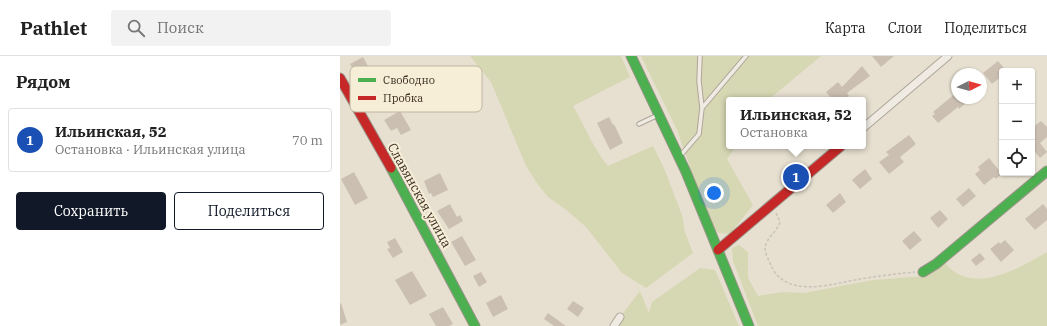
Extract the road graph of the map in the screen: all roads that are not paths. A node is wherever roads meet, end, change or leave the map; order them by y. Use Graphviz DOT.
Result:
graph roads {
  1 [pos="632,56"];
  2 [pos="700,56"];
  3 [pos="746,56"];
  4 [pos="948,56"];
  5 [pos="340,78"];
  6 [pos="350,96"];
  7 [pos="702,108"];
  8 [pos="359,112"];
  9 [pos="659,114"];
  10 [pos="639,124"];
  11 [pos="866,125"];
  12 [pos="837,149"];
  13 [pos="679,157"];
  14 [pos="1047,171"];
  15 [pos="718,250"];
  16 [pos="923,272"];
  17 [pos="620,317"];
  18 [pos="475,326"];
  19 [pos="614,326"];
  20 [pos="749,326"];
  1 -- 9 [label="street"];
  2 -- 7 [label="lane"];
  3 -- 7 [label="lane"];
  4 -- 11 [label="street"];
  5 -- 6 [label="street, Славянская улица"];
  7 -- 13 [label="lane"];
  8 -- 18 [label="street, Славянская улица"];
  9 -- 10 [label="lane"];
  9 -- 13 [label="street"];
  12 -- 15 [label="street"];
  13 -- 15 [label="street"];
  14 -- 16 [label="street"];
  15 -- 20 [label="street"];
  17 -- 19 [label="street"];
}
